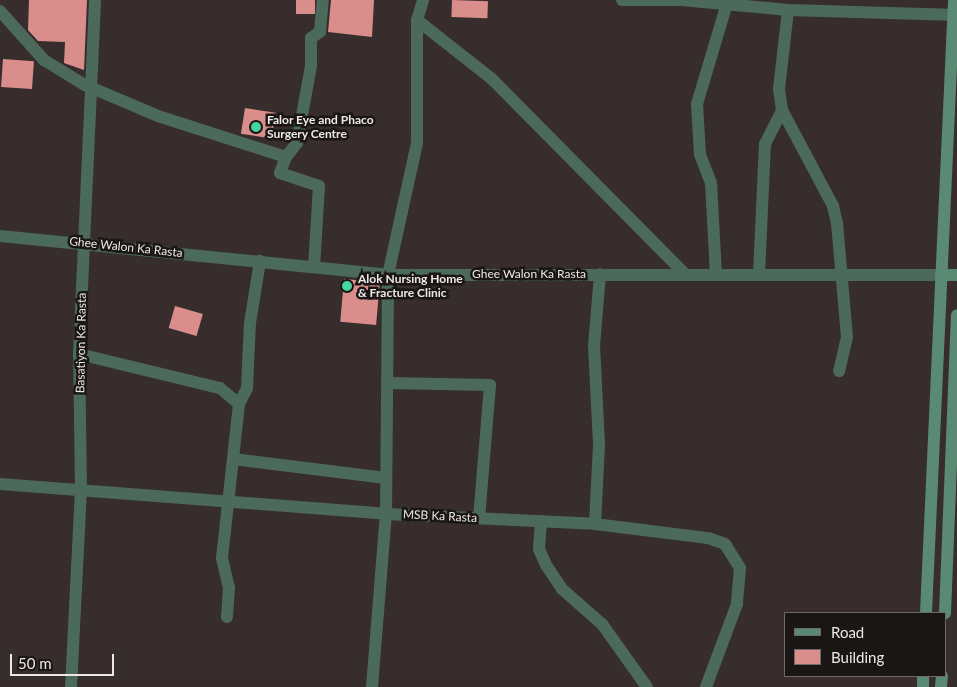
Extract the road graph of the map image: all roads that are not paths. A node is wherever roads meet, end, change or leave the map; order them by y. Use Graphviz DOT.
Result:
graph roads {
  1 [pos="95,0"];
  2 [pos="323,0"];
  3 [pos="423,0"];
  4 [pos="622,0"];
  5 [pos="640,0"];
  6 [pos="680,0"];
  7 [pos="954,0"];
  8 [pos="728,2"];
  9 [pos="788,10"];
  10 [pos="0,11"];
  11 [pos="955,14"];
  12 [pos="417,20"];
  13 [pos="94,87"];
  14 [pos="782,110"];
  15 [pos="286,157"];
  16 [pos="0,236"];
  17 [pos="85,243"];
  18 [pos="260,261"];
  19 [pos="314,267"];
  20 [pos="600,274"];
  21 [pos="685,274"];
  22 [pos="388,275"];
  23 [pos="716,275"];
  24 [pos="759,275"];
  25 [pos="842,275"];
  26 [pos="957,275"];
  27 [pos="941,276"];
  28 [pos="957,315"];
  29 [pos="79,354"];
  30 [pos="839,371"];
  31 [pos="388,382"];
  32 [pos="238,404"];
  33 [pos="932,448"];
  34 [pos="954,450"];
  35 [pos="233,458"];
  36 [pos="386,478"];
  37 [pos="0,484"];
  38 [pos="82,490"];
  39 [pos="228,500"];
  40 [pos="386,514"];
  41 [pos="479,518"];
  42 [pos="541,521"];
  43 [pos="595,524"];
  44 [pos="926,612"];
  45 [pos="945,612"];
  46 [pos="227,617"];
  47 [pos="71,687"];
  48 [pos="372,687"];
  49 [pos="647,687"];
  50 [pos="706,687"];
  1 -- 13 [label="street, Basatiyon Ka Rasta"];
  2 -- 15 [label="street"];
  3 -- 12 [label="street"];
  4 -- 5 [label="street"];
  5 -- 6 [label="street"];
  6 -- 8 [label="street"];
  7 -- 11 [label="street"];
  8 -- 9 [label="street"];
  8 -- 23 [label="street"];
  9 -- 11 [label="street"];
  9 -- 14 [label="street"];
  10 -- 13 [label="street"];
  11 -- 27 [label="street"];
  12 -- 21 [label="street"];
  12 -- 22 [label="street"];
  13 -- 15 [label="street"];
  13 -- 17 [label="street, Basatiyon Ka Rasta"];
  14 -- 24 [label="street"];
  14 -- 25 [label="street"];
  15 -- 19 [label="street"];
  16 -- 17 [label="street, Ghee Walon Ka Rasta"];
  17 -- 18 [label="street, Ghee Walon Ka Rasta"];
  17 -- 29 [label="street, Basatiyon Ka Rasta"];
  18 -- 19 [label="street, Ghee Walon Ka Rasta"];
  18 -- 32 [label="street"];
  19 -- 22 [label="street, Ghee Walon Ka Rasta"];
  20 -- 21 [label="street, Ghee Walon Ka Rasta"];
  20 -- 22 [label="street, Ghee Walon Ka Rasta"];
  20 -- 43 [label="street"];
  21 -- 23 [label="street, Ghee Walon Ka Rasta"];
  22 -- 31 [label="street"];
  23 -- 24 [label="street, Ghee Walon Ka Rasta"];
  24 -- 25 [label="street, Ghee Walon Ka Rasta"];
  25 -- 27 [label="street, Ghee Walon Ka Rasta"];
  25 -- 30 [label="street"];
  26 -- 27 [label="street"];
  27 -- 33 [label="street"];
  28 -- 34 [label="street"];
  29 -- 32 [label="street"];
  29 -- 38 [label="street, Basatiyon Ka Rasta"];
  31 -- 36 [label="street"];
  31 -- 41 [label="street"];
  32 -- 35 [label="street"];
  33 -- 34 [label="street"];
  33 -- 44 [label="street"];
  34 -- 45 [label="street"];
  35 -- 36 [label="street"];
  35 -- 39 [label="street"];
  36 -- 40 [label="street"];
  37 -- 38 [label="street, MSB Ka Rasta"];
  38 -- 39 [label="street, MSB Ka Rasta"];
  38 -- 47 [label="street, Basatiyon Ka Rasta"];
  39 -- 40 [label="street, MSB Ka Rasta"];
  39 -- 46 [label="street"];
  40 -- 41 [label="street, MSB Ka Rasta"];
  40 -- 48 [label="street"];
  41 -- 42 [label="street, MSB Ka Rasta"];
  42 -- 43 [label="street, MSB Ka Rasta"];
  42 -- 49 [label="street"];
  43 -- 50 [label="street, MSB Ka Rasta"];
}
